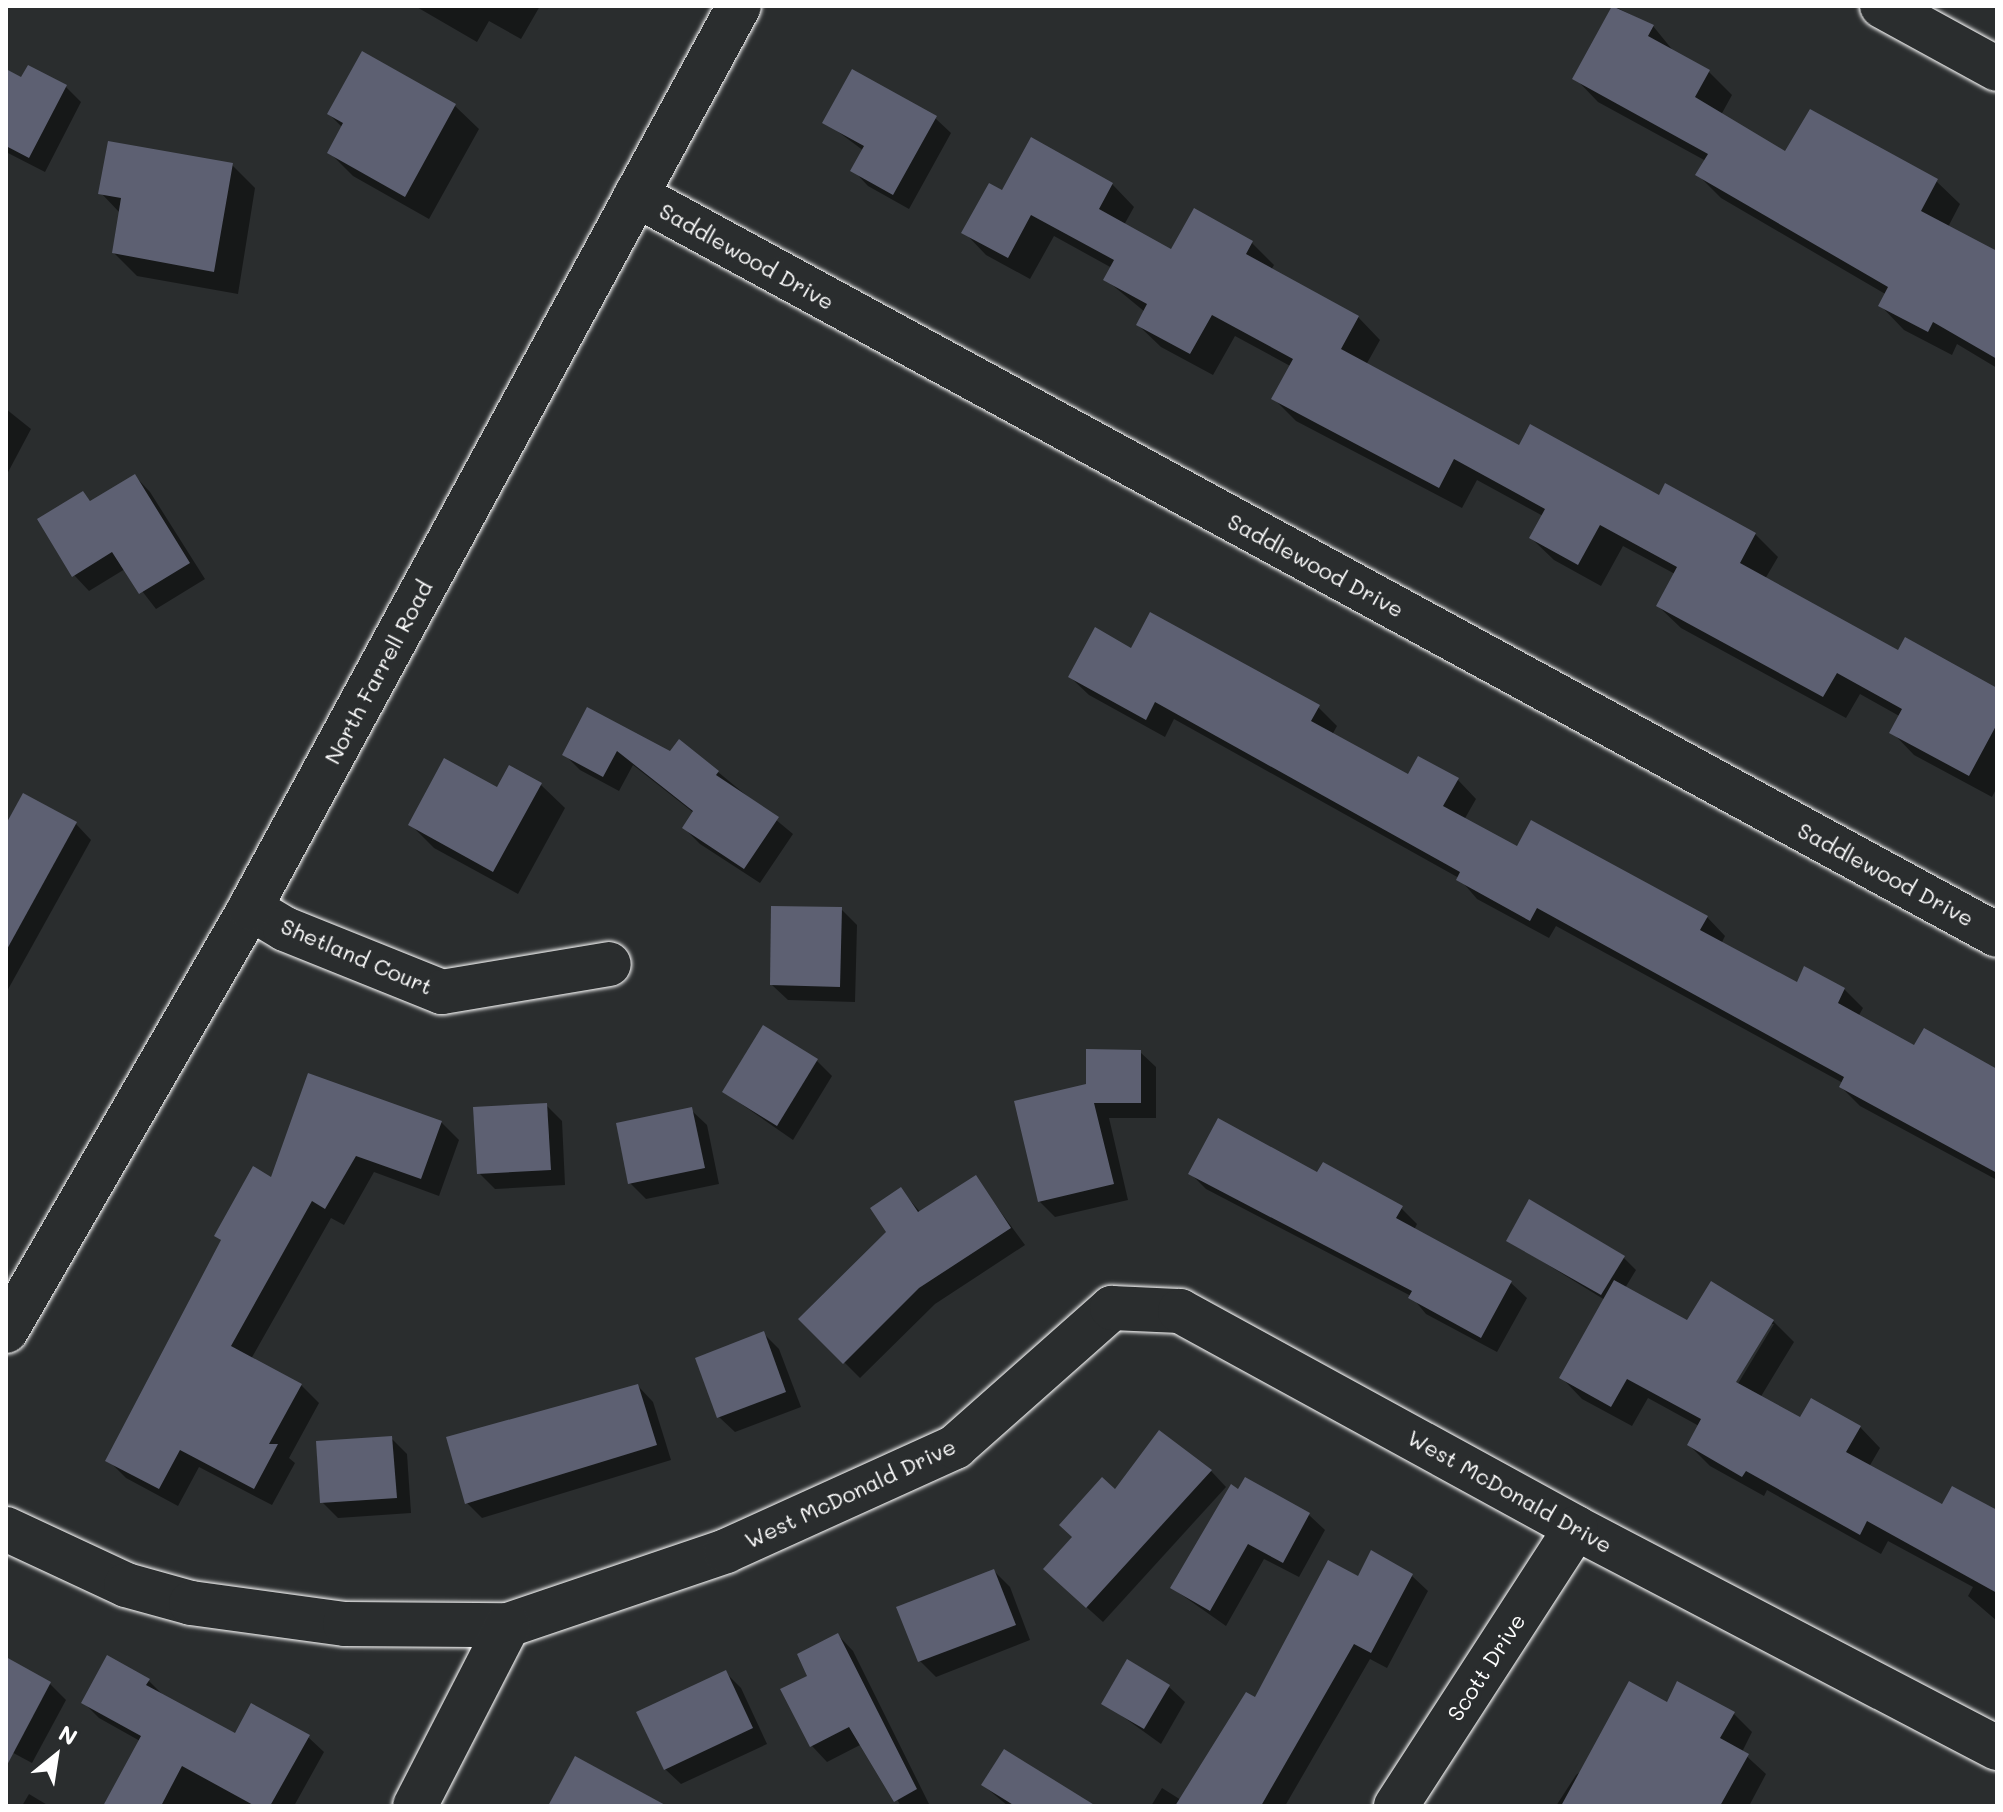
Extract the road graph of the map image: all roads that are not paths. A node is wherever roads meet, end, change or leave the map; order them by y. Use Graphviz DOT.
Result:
graph roads {
  1 [pos="739,6"];
  2 [pos="1911,13"];
  3 [pos="1997,69"];
  4 [pos="636,195"];
  5 [pos="250,908"];
  6 [pos="1997,935"];
  7 [pos="609,964"];
  8 [pos="6,1331"];
  9 [pos="1576,1528"];
  10 [pos="6,1529"];
  11 [pos="508,1625"];
  12 [pos="1997,1748"];
  13 [pos="415,1806"];
  14 [pos="1396,1806"];
  1 -- 4 [label="street, North Farrell Road"];
  2 -- 3 [label="street"];
  4 -- 5 [label="street, North Farrell Road"];
  4 -- 6 [label="street, Saddlewood Drive"];
  5 -- 7 [label="street, Shetland Court"];
  5 -- 8 [label="street, North Farrell Road"];
  9 -- 11 [label="street, West McDonald Drive"];
  9 -- 12 [label="street, West McDonald Drive"];
  9 -- 14 [label="street, Scott Drive"];
  10 -- 11 [label="street, West McDonald Drive"];
  11 -- 13 [label="street"];
}
